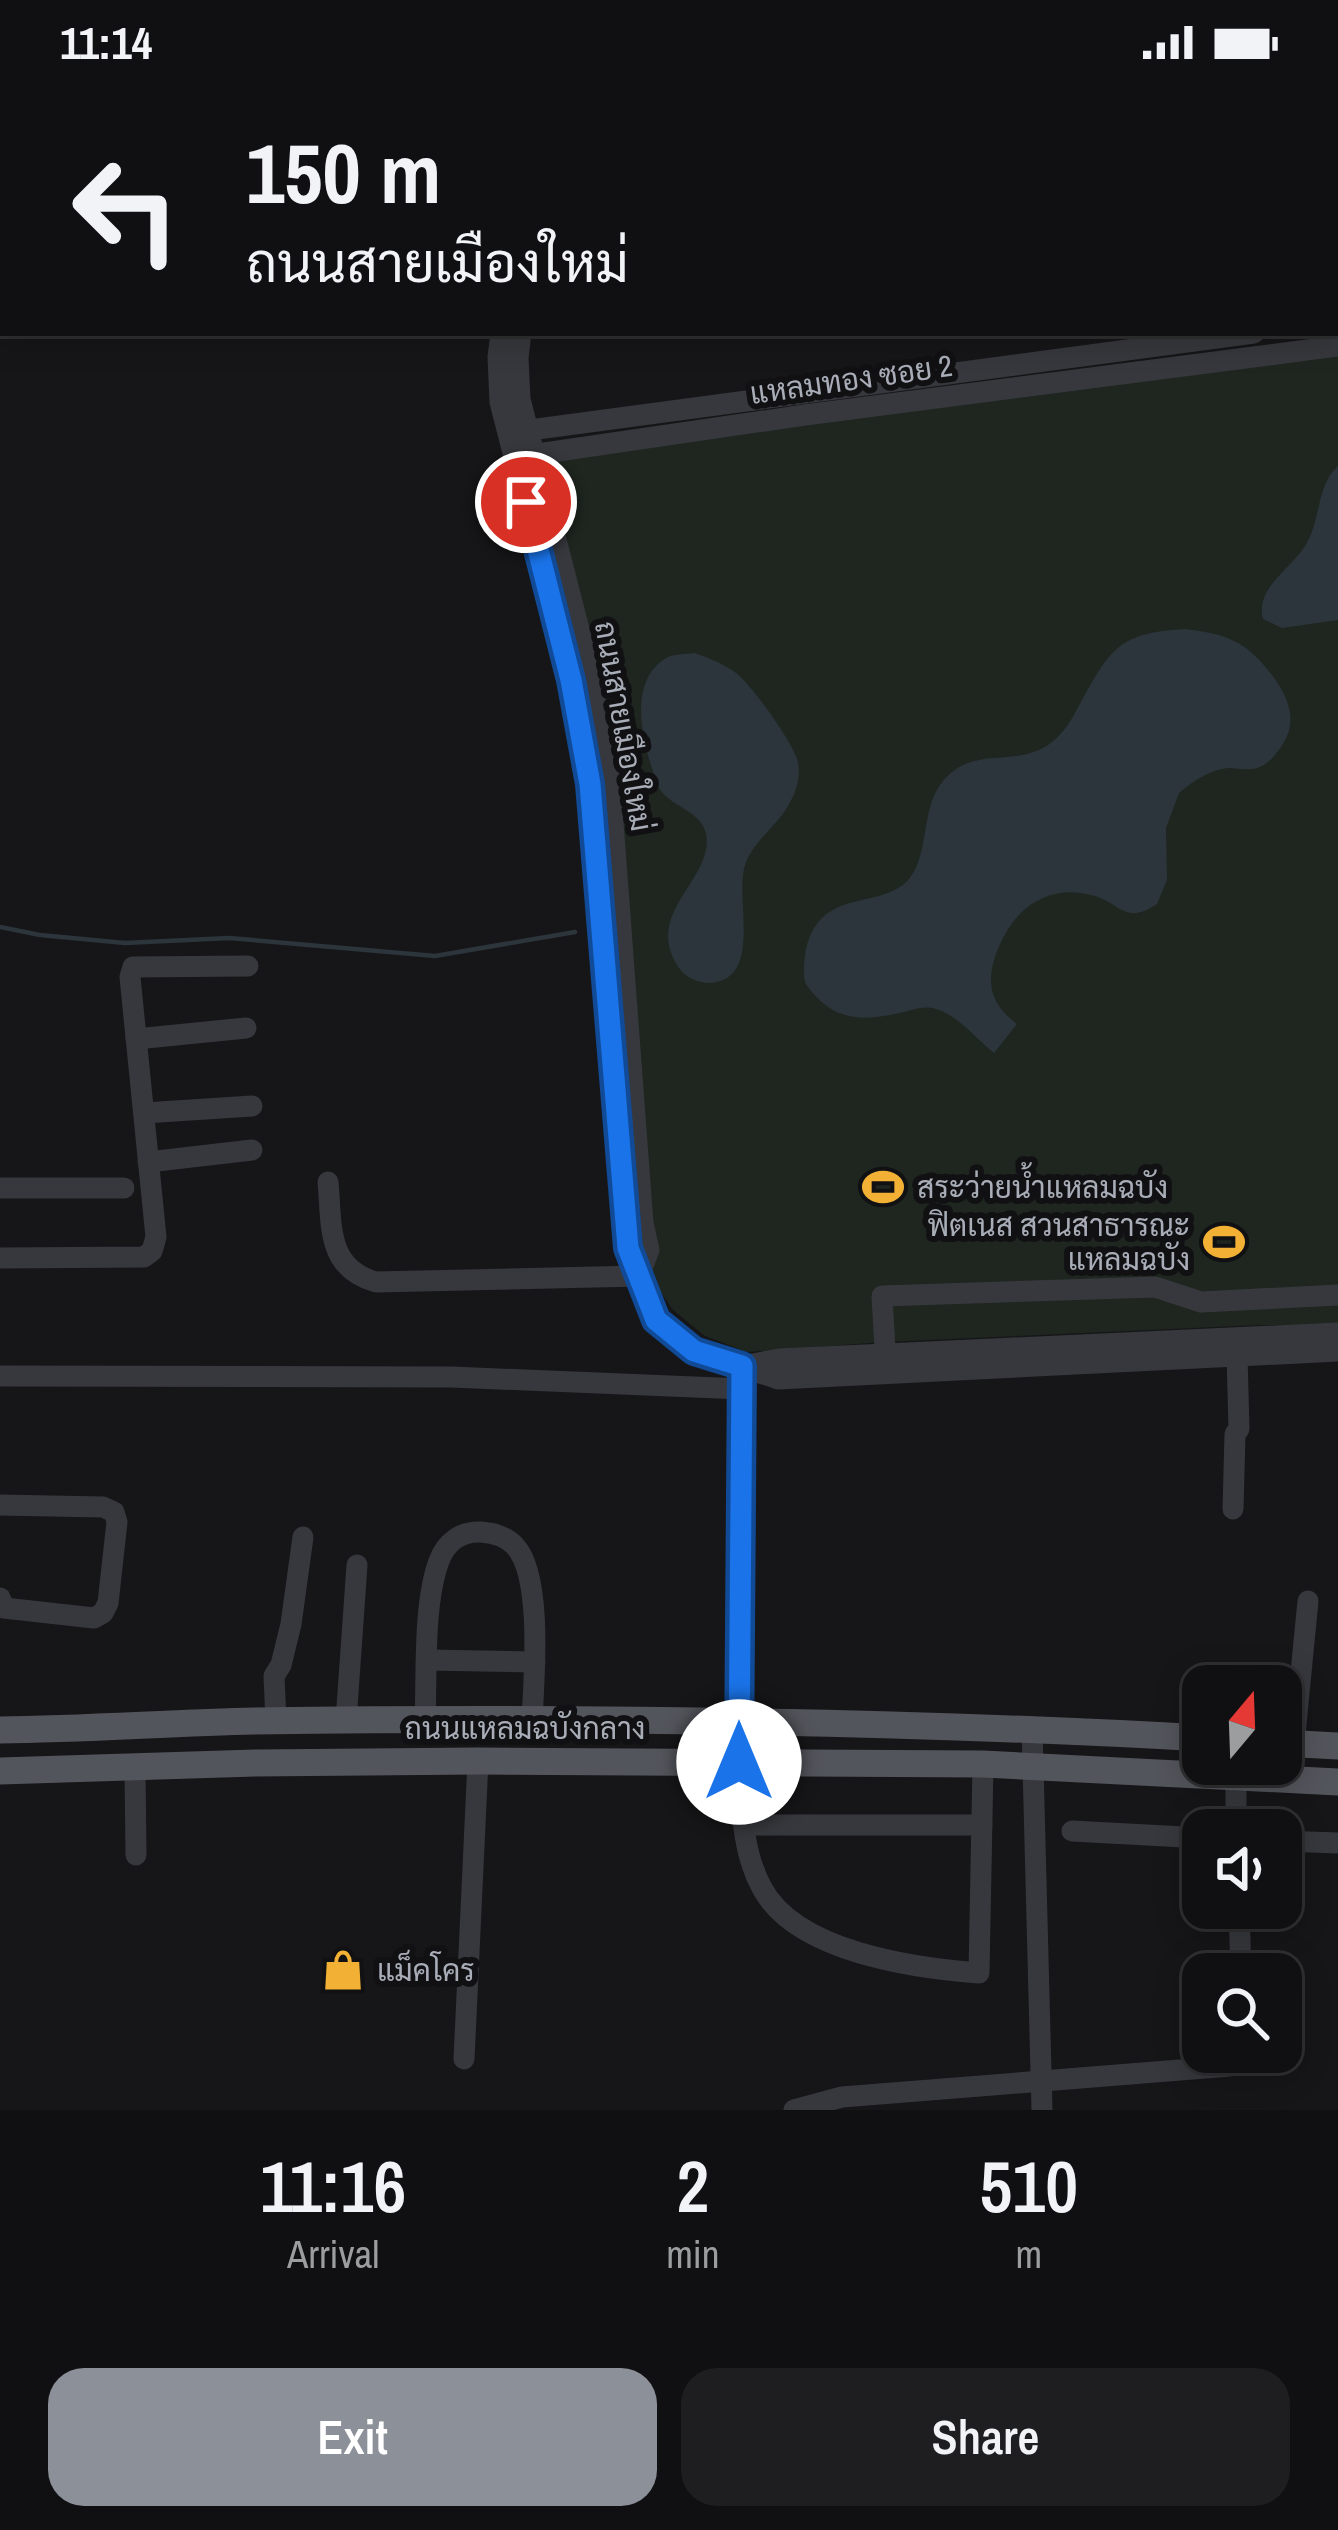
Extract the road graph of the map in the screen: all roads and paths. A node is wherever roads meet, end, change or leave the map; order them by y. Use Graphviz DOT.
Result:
graph roads {
  1 [pos="501,336"];
  2 [pos="521,336"];
  3 [pos="1245,336"];
  4 [pos="1338,346"];
  5 [pos="1197,352"];
  6 [pos="1026,375"];
  7 [pos="518,431"];
  8 [pos="524,456"];
  9 [pos="248,966"];
  10 [pos="246,1028"];
  11 [pos="136,1039"];
  12 [pos="252,1106"];
  13 [pos="144,1113"];
  14 [pos="252,1150"];
  15 [pos="148,1162"];
  16 [pos="328,1182"];
  17 [pos="124,1188"];
  18 [pos="0,1189"];
  19 [pos="0,1258"];
  20 [pos="639,1276"];
  21 [pos="1338,1295"];
  22 [pos="1274,1298"];
  23 [pos="1338,1333"];
  24 [pos="1277,1345"];
  25 [pos="1338,1352"];
  26 [pos="1238,1355"];
  27 [pos="886,1364"];
  28 [pos="0,1376"];
  29 [pos="742,1377"];
  30 [pos="0,1505"];
  31 [pos="1233,1509"];
  32 [pos="303,1537"];
  33 [pos="357,1565"];
  34 [pos="0,1598"];
  35 [pos="1308,1601"];
  36 [pos="428,1660"];
  37 [pos="535,1662"];
  38 [pos="1299,1665"];
  39 [pos="425,1720"];
  40 [pos="532,1720"];
  41 [pos="265,1721"];
  42 [pos="346,1721"];
  43 [pos="739,1721"];
  44 [pos="1032,1728"];
  45 [pos="8,1730"];
  46 [pos="1182,1737"];
  47 [pos="1302,1744"];
  48 [pos="1338,1746"];
  49 [pos="478,1761"];
  50 [pos="739,1762"];
  51 [pos="255,1763"];
  52 [pos="983,1764"];
  53 [pos="1034,1765"];
  54 [pos="135,1768"];
  55 [pos="9,1771"];
  56 [pos="1182,1774"];
  57 [pos="1302,1780"];
  58 [pos="1338,1782"];
  59 [pos="744,1825"];
  60 [pos="982,1825"];
  61 [pos="1072,1831"];
  62 [pos="1182,1837"];
  63 [pos="1302,1842"];
  64 [pos="1338,1843"];
  65 [pos="136,1856"];
  66 [pos="464,2059"];
  67 [pos="1182,2070"];
  68 [pos="1041,2081"];
  69 [pos="794,2110"];
  70 [pos="1042,2110"];
  1 -- 7 [label="street, ถนนสายเมืองใหม่"];
  2 -- 7 [label="street, ถนนสายเมืองใหม่"];
  3 -- 5 [label="street, แหลมทอง ซอย 2"];
  4 -- 5 [label="street, แหลมทอง ซอย 2"];
  5 -- 6 [label="street, แหลมทอง ซอย 2"];
  6 -- 7 [label="street, แหลมทอง ซอย 2"];
  6 -- 8 [label="street, แหลมทอง ซอย 2"];
  7 -- 8 [label="street, ถนนสายเมืองใหม่"];
  8 -- 20 [label="street, ถนนสายเมืองใหม่"];
  9 -- 11 [label="street"];
  10 -- 11 [label="street"];
  11 -- 13 [label="street"];
  12 -- 13 [label="street"];
  13 -- 15 [label="street"];
  14 -- 15 [label="street"];
  15 -- 19 [label="street"];
  16 -- 20 [label="street"];
  17 -- 18 [label="street"];
  20 -- 29 [label="street"];
  21 -- 22 [label="street"];
  22 -- 24 [label="street"];
  22 -- 27 [label="street"];
  23 -- 24 [label="street"];
  24 -- 25 [label="street"];
  24 -- 26 [label="street"];
  24 -- 27 [label="street"];
  26 -- 27 [label="street"];
  26 -- 31 [label="street"];
  27 -- 29 [label="street"];
  28 -- 29 [label="street"];
  29 -- 43 [label="street"];
  30 -- 34 [label="street"];
  32 -- 41 [label="street"];
  33 -- 42 [label="street"];
  35 -- 38 [label="street"];
  36 -- 37 [label="street"];
  36 -- 37 [label="street"];
  36 -- 39 [label="street"];
  37 -- 40 [label="street"];
  39 -- 40 [label="main road, ถนนแหลมฉบังกลาง"];
  39 -- 42 [label="main road, ถนนแหลมฉบังกลาง"];
  40 -- 43 [label="main road, ถนนแหลมฉบังกลาง"];
  41 -- 42 [label="main road, ถนนแหลมฉบังกลาง"];
  41 -- 45 [label="main road, ถนนแหลมฉบังกลาง"];
  41 -- 51 [label="main road"];
  43 -- 44 [label="main road, ถนนแหลมฉบังกลาง"];
  43 -- 50 [label="street"];
  44 -- 46 [label="main road, ถนนแหลมฉบังกลาง"];
  44 -- 53 [label="street"];
  45 -- 55 [label="main road"];
  47 -- 48 [label="main road"];
  49 -- 50 [label="main road, ถนนแหลมฉบังกลาง"];
  49 -- 51 [label="main road, ถนนแหลมฉบังกลาง"];
  49 -- 66 [label="street"];
  50 -- 52 [label="main road, ถนนแหลมฉบังกลาง"];
  50 -- 59 [label="street"];
  51 -- 54 [label="main road, ถนนแหลมฉบังกลาง"];
  52 -- 53 [label="main road, ถนนแหลมฉบังกลาง"];
  52 -- 60 [label="street"];
  53 -- 56 [label="main road, ถนนแหลมฉบังกลาง"];
  53 -- 68 [label="street"];
  54 -- 55 [label="main road, ถนนแหลมฉบังกลาง"];
  54 -- 65 [label="street"];
  57 -- 58 [label="main road, ถนนแหลมฉบังกลาง"];
  59 -- 60 [label="street"];
  59 -- 60 [label="street"];
  61 -- 62 [label="street"];
  63 -- 64 [label="street"];
  67 -- 68 [label="street"];
  68 -- 69 [label="street"];
  68 -- 70 [label="street"];
}
